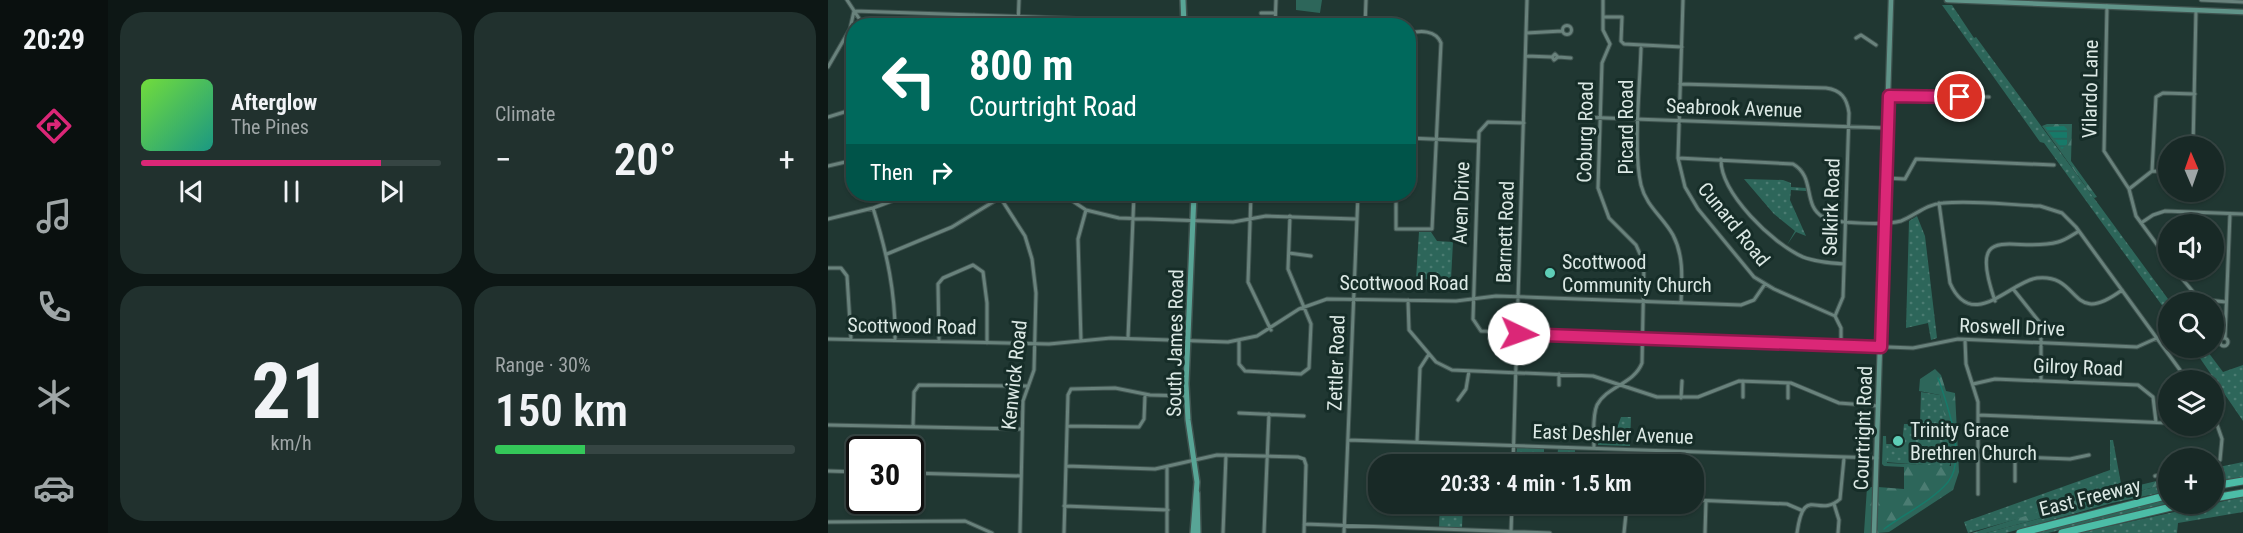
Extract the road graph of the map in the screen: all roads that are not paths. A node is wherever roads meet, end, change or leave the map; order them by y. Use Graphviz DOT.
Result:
graph roads {
  1 [pos="847,0"];
  2 [pos="1019,0"];
  3 [pos="1183,0"];
  4 [pos="1276,0"];
  5 [pos="1366,0"];
  6 [pos="1527,0"];
  7 [pos="1603,0"];
  8 [pos="1683,0"];
  9 [pos="1891,0"];
  10 [pos="1947,0"];
  11 [pos="2109,0"];
  12 [pos="2201,0"];
  13 [pos="1984,1"];
  14 [pos="2065,2"];
  15 [pos="2243,2"];
  16 [pos="2108,6"];
  17 [pos="2196,10"];
  18 [pos="854,11"];
  19 [pos="2243,12"];
  20 [pos="1261,13"];
  21 [pos="1275,14"];
  22 [pos="974,15"];
  23 [pos="1018,17"];
  24 [pos="1603,17"];
  25 [pos="852,18"];
  26 [pos="859,18"];
  27 [pos="1053,18"];
  28 [pos="1184,18"];
  29 [pos="1275,18"];
  30 [pos="1365,18"];
  31 [pos="1562,31"];
  32 [pos="1416,33"];
  33 [pos="1526,33"];
  34 [pos="846,36"];
  35 [pos="1857,38"];
  36 [pos="1875,45"];
  37 [pos="1682,47"];
  38 [pos="1641,48"];
  39 [pos="1526,56"];
  40 [pos="1570,58"];
  41 [pos="828,67"];
  42 [pos="1680,84"];
  43 [pos="2195,94"];
  44 [pos="1889,96"];
  45 [pos="1989,97"];
  46 [pos="846,111"];
  47 [pos="828,117"];
  48 [pos="1579,117"];
  49 [pos="1600,118"];
  50 [pos="1639,119"];
  51 [pos="1679,120"];
  52 [pos="1524,123"];
  53 [pos="1849,126"];
  54 [pos="1888,128"];
  55 [pos="2193,136"];
  56 [pos="1416,138"];
  57 [pos="1437,139"];
  58 [pos="1478,141"];
  59 [pos="1678,158"];
  60 [pos="1721,159"];
  61 [pos="846,162"];
  62 [pos="2054,165"];
  63 [pos="828,166"];
  64 [pos="2152,171"];
  65 [pos="2158,171"];
  66 [pos="1886,178"];
  67 [pos="2129,189"];
  68 [pos="892,201"];
  69 [pos="991,201"];
  70 [pos="1004,201"];
  71 [pos="1072,201"];
  72 [pos="1134,201"];
  73 [pos="1193,201"];
  74 [pos="1251,201"];
  75 [pos="1358,201"];
  76 [pos="1396,201"];
  77 [pos="1939,203"];
  78 [pos="873,208"];
  79 [pos="1086,210"];
  80 [pos="2229,214"];
  81 [pos="2243,214"];
  82 [pos="1290,216"];
  83 [pos="828,219"];
  84 [pos="1133,219"];
  85 [pos="1250,219"];
  86 [pos="1357,219"];
  87 [pos="1192,221"];
  88 [pos="1846,221"];
  89 [pos="1885,222"];
  90 [pos="2141,223"];
  91 [pos="2079,231"];
  92 [pos="2158,246"];
  93 [pos="1289,253"];
  94 [pos="887,254"];
  95 [pos="1311,256"];
  96 [pos="1844,264"];
  97 [pos="828,268"];
  98 [pos="2183,280"];
  99 [pos="1765,284"];
  100 [pos="2014,290"];
  101 [pos="2122,290"];
  102 [pos="1518,297"];
  103 [pos="1353,298"];
  104 [pos="1473,298"];
  105 [pos="1408,300"];
  106 [pos="1644,301"];
  107 [pos="1995,301"];
  108 [pos="2226,302"];
  109 [pos="1681,303"];
  110 [pos="1304,306"];
  111 [pos="1835,316"];
  112 [pos="1474,324"];
  113 [pos="1271,330"];
  114 [pos="1519,334"];
  115 [pos="1128,338"];
  116 [pos="1643,338"];
  117 [pos="2157,338"];
  118 [pos="2225,338"];
  119 [pos="828,339"];
  120 [pos="851,339"];
  121 [pos="895,340"];
  122 [pos="1188,340"];
  123 [pos="1965,340"];
  124 [pos="939,341"];
  125 [pos="1082,341"];
  126 [pos="1239,341"];
  127 [pos="987,343"];
  128 [pos="2043,343"];
  129 [pos="1035,344"];
  130 [pos="1842,345"];
  131 [pos="1881,347"];
  132 [pos="1429,354"];
  133 [pos="2180,370"];
  134 [pos="1469,371"];
  135 [pos="1517,372"];
  136 [pos="1559,374"];
  137 [pos="2041,380"];
  138 [pos="1682,381"];
  139 [pos="1743,381"];
  140 [pos="1788,383"];
  141 [pos="1973,384"];
  142 [pos="1559,385"];
  143 [pos="1621,385"];
  144 [pos="1028,386"];
  145 [pos="1144,395"];
  146 [pos="1186,396"];
  147 [pos="1743,397"];
  148 [pos="1681,398"];
  149 [pos="1788,398"];
  150 [pos="1458,400"];
  151 [pos="1878,405"];
  152 [pos="1239,413"];
  153 [pos="1269,414"];
  154 [pos="1978,415"];
  155 [pos="1304,416"];
  156 [pos="2156,422"];
  157 [pos="828,425"];
  158 [pos="1067,426"];
  159 [pos="913,427"];
  160 [pos="1022,429"];
  161 [pos="1348,440"];
  162 [pos="1417,442"];
  163 [pos="1514,446"];
  164 [pos="1594,448"];
  165 [pos="1226,454"];
  166 [pos="1514,454"];
  167 [pos="1976,455"];
  168 [pos="2089,455"];
  169 [pos="1267,456"];
  170 [pos="2014,456"];
  171 [pos="1844,458"];
  172 [pos="1877,458"];
  173 [pos="1195,461"];
  174 [pos="1066,466"];
  175 [pos="1167,468"];
  176 [pos="828,471"];
  177 [pos="846,472"];
  178 [pos="924,473"];
  179 [pos="2158,475"];
  180 [pos="1021,476"];
  181 [pos="2155,476"];
  182 [pos="2015,481"];
  183 [pos="2243,481"];
  184 [pos="2224,484"];
  185 [pos="2243,493"];
  186 [pos="1978,494"];
  187 [pos="2224,496"];
  188 [pos="2158,498"];
  189 [pos="1706,501"];
  190 [pos="1834,504"];
  191 [pos="1064,506"];
  192 [pos="1168,510"];
  193 [pos="1802,510"];
  194 [pos="2158,510"];
  195 [pos="1512,514"];
  196 [pos="1626,514"];
  197 [pos="828,522"];
  198 [pos="1304,524"];
  199 [pos="977,526"];
  200 [pos="1344,526"];
  201 [pos="1406,528"];
  202 [pos="1473,532"];
  203 [pos="1511,532"];
  204 [pos="974,533"];
  205 [pos="992,533"];
  206 [pos="1020,533"];
  207 [pos="1064,533"];
  208 [pos="1167,533"];
  209 [pos="1196,533"];
  210 [pos="1223,533"];
  211 [pos="1264,533"];
  212 [pos="1304,533"];
  213 [pos="1344,533"];
  214 [pos="1406,533"];
  215 [pos="1550,533"];
  216 [pos="1624,533"];
  217 [pos="1705,533"];
  218 [pos="1797,533"];
  219 [pos="1838,533"];
  220 [pos="1874,533"];
  221 [pos="2020,533"];
  222 [pos="2062,533"];
  1 -- 18 [label="street"];
  2 -- 23 [label="street"];
  3 -- 28 [label="main road"];
  4 -- 21 [label="street"];
  5 -- 30 [label="street"];
  6 -- 33 [label="street, Barnett Road"];
  7 -- 24 [label="street, Coburg Road"];
  8 -- 37 [label="street, Cunard Road"];
  9 -- 44 [label="street, Courtright Road"];
  10 -- 13 [label="street"];
  11 -- 16 [label="street, Vilardo Lane"];
  12 -- 15 [label="street"];
  13 -- 14 [label="street"];
  14 -- 16 [label="street"];
  16 -- 17 [label="street"];
  16 -- 67 [label="street, Vilardo Lane"];
  17 -- 19 [label="street"];
  17 -- 43 [label="street"];
  18 -- 22 [label="street"];
  18 -- 25 [label="street"];
  18 -- 26 [label="street"];
  20 -- 21 [label="street"];
  21 -- 29 [label="street"];
  22 -- 23 [label="street"];
  23 -- 27 [label="street"];
  24 -- 37 [label="street"];
  24 -- 49 [label="street, Coburg Road"];
  31 -- 33 [label="street"];
  32 -- 57 [label="street"];
  33 -- 39 [label="street, Barnett Road"];
  34 -- 41 [label="street"];
  35 -- 36 [label="street"];
  37 -- 42 [label="street, Cunard Road"];
  38 -- 50 [label="street, Picard Road"];
  39 -- 40 [label="street"];
  39 -- 52 [label="street, Barnett Road"];
  42 -- 51 [label="street, Cunard Road"];
  42 -- 53 [label="street, Selkirk Road"];
  43 -- 55 [label="street"];
  43 -- 64 [label="street"];
  44 -- 45 [label="street"];
  44 -- 54 [label="street, Courtright Road"];
  46 -- 47 [label="street"];
  48 -- 49 [label="street, Seabrook Avenue"];
  49 -- 50 [label="street, Seabrook Avenue"];
  49 -- 106 [label="street, Coburg Road"];
  50 -- 51 [label="street, Seabrook Avenue"];
  50 -- 109 [label="street, Picard Road"];
  51 -- 53 [label="street, Seabrook Avenue"];
  51 -- 59 [label="street, Cunard Road"];
  52 -- 58 [label="street, Aven Drive"];
  52 -- 102 [label="street, Barnett Road"];
  53 -- 54 [label="street, Seabrook Avenue"];
  53 -- 88 [label="street, Selkirk Road"];
  54 -- 66 [label="street, Courtright Road"];
  56 -- 57 [label="street"];
  57 -- 58 [label="street"];
  57 -- 76 [label="street"];
  58 -- 104 [label="street, Aven Drive"];
  59 -- 60 [label="street"];
  59 -- 99 [label="street, Cunard Road"];
  60 -- 88 [label="street"];
  60 -- 96 [label="street"];
  61 -- 63 [label="street"];
  62 -- 66 [label="street"];
  64 -- 65 [label="street"];
  64 -- 67 [label="street"];
  66 -- 89 [label="street, Courtright Road"];
  67 -- 90 [label="street, Vilardo Lane"];
  68 -- 78 [label="street"];
  69 -- 94 [label="street"];
  70 -- 129 [label="street, Kenwick Road"];
  71 -- 79 [label="street"];
  72 -- 84 [label="street"];
  73 -- 87 [label="main road, South James Road"];
  74 -- 85 [label="street"];
  75 -- 86 [label="street, Zettler Road"];
  77 -- 89 [label="street"];
  77 -- 91 [label="street"];
  77 -- 107 [label="street"];
  78 -- 83 [label="street"];
  78 -- 94 [label="street"];
  79 -- 84 [label="street"];
  79 -- 125 [label="street"];
  80 -- 81 [label="street"];
  80 -- 90 [label="street"];
  80 -- 108 [label="street"];
  82 -- 85 [label="street"];
  82 -- 86 [label="street"];
  82 -- 93 [label="street"];
  84 -- 87 [label="street"];
  84 -- 115 [label="street"];
  85 -- 87 [label="street"];
  85 -- 113 [label="street"];
  86 -- 103 [label="street, Zettler Road"];
  87 -- 122 [label="main road, South James Road"];
  88 -- 89 [label="street"];
  88 -- 96 [label="street, Selkirk Road"];
  89 -- 131 [label="street, Courtright Road"];
  90 -- 92 [label="street, Vilardo Lane"];
  91 -- 101 [label="street"];
  91 -- 107 [label="street"];
  93 -- 95 [label="street"];
  93 -- 110 [label="street"];
  94 -- 121 [label="street"];
  96 -- 111 [label="street, Selkirk Road"];
  97 -- 120 [label="street"];
  98 -- 108 [label="street"];
  99 -- 109 [label="street, Scottwood Road"];
  99 -- 111 [label="street, Cunard Road"];
  100 -- 101 [label="street"];
  100 -- 107 [label="street"];
  100 -- 128 [label="street"];
  101 -- 117 [label="street"];
  102 -- 104 [label="street, Scottwood Road"];
  102 -- 106 [label="street, Scottwood Road"];
  102 -- 114 [label="street, Barnett Road"];
  103 -- 105 [label="street, Scottwood Road"];
  103 -- 110 [label="street, Scottwood Road"];
  103 -- 161 [label="street, Zettler Road"];
  104 -- 105 [label="street, Scottwood Road"];
  104 -- 112 [label="street, Aven Drive"];
  105 -- 132 [label="street"];
  106 -- 109 [label="street, Scottwood Road"];
  106 -- 116 [label="street, Coburg Road"];
  108 -- 118 [label="street"];
  110 -- 113 [label="street, Scottwood Road"];
  110 -- 126 [label="street"];
  111 -- 130 [label="street"];
  112 -- 114 [label="street, Roswell Drive"];
  113 -- 126 [label="street, Scottwood Road"];
  114 -- 116 [label="street, Roswell Drive"];
  114 -- 135 [label="street, Barnett Road"];
  115 -- 122 [label="street, Scottwood Road"];
  115 -- 125 [label="street, Scottwood Road"];
  116 -- 130 [label="street, Roswell Drive"];
  116 -- 143 [label="street, Coburg Road"];
  117 -- 128 [label="street, Roswell Drive"];
  117 -- 133 [label="street"];
  119 -- 120 [label="street, Scottwood Road"];
  120 -- 121 [label="street, Scottwood Road"];
  121 -- 124 [label="street, Scottwood Road"];
  122 -- 126 [label="street, Scottwood Road"];
  122 -- 146 [label="main road, South James Road"];
  123 -- 128 [label="street, Roswell Drive"];
  123 -- 131 [label="street, Roswell Drive"];
  123 -- 141 [label="street"];
  124 -- 127 [label="street, Scottwood Road"];
  124 -- 127 [label="street"];
  125 -- 129 [label="street, Scottwood Road"];
  127 -- 129 [label="street, Scottwood Road"];
  128 -- 137 [label="street"];
  129 -- 144 [label="street, Kenwick Road"];
  130 -- 131 [label="street, Roswell Drive"];
  131 -- 151 [label="street, Courtright Road"];
  132 -- 134 [label="street"];
  132 -- 162 [label="street"];
  134 -- 135 [label="street"];
  134 -- 150 [label="street"];
  135 -- 136 [label="street"];
  135 -- 163 [label="street, Barnett Road"];
  136 -- 142 [label="street"];
  136 -- 143 [label="street"];
  137 -- 141 [label="street, Gilroy Road"];
  137 -- 156 [label="street, Gilroy Road"];
  138 -- 148 [label="street"];
  139 -- 140 [label="street"];
  139 -- 147 [label="street"];
  139 -- 148 [label="street"];
  140 -- 149 [label="street"];
  140 -- 151 [label="street"];
  141 -- 154 [label="street"];
  143 -- 148 [label="street"];
  143 -- 164 [label="street, Coburg Road"];
  144 -- 159 [label="street"];
  144 -- 160 [label="street, Kenwick Road"];
  145 -- 146 [label="street"];
  145 -- 158 [label="street"];
  145 -- 158 [label="street"];
  146 -- 173 [label="main road, South James Road"];
  151 -- 172 [label="street, Courtright Road"];
  152 -- 153 [label="street"];
  153 -- 155 [label="street"];
  153 -- 169 [label="street"];
  154 -- 156 [label="street"];
  154 -- 167 [label="street"];
  157 -- 159 [label="street"];
  158 -- 174 [label="street"];
  159 -- 160 [label="street"];
  160 -- 180 [label="street, Kenwick Road"];
  161 -- 162 [label="street, East Deshler Avenue"];
  161 -- 200 [label="street, Zettler Road"];
  162 -- 163 [label="street, East Deshler Avenue"];
  163 -- 164 [label="street, East Deshler Avenue"];
  163 -- 166 [label="street, Barnett Road"];
  164 -- 171 [label="street, East Deshler Avenue"];
  165 -- 169 [label="street"];
  165 -- 173 [label="street"];
  165 -- 210 [label="street"];
  167 -- 170 [label="street"];
  167 -- 186 [label="street"];
  168 -- 170 [label="street"];
  169 -- 198 [label="street"];
  169 -- 211 [label="street"];
  170 -- 182 [label="street"];
  171 -- 172 [label="street, East Deshler Avenue"];
  171 -- 190 [label="street"];
  172 -- 220 [label="street, Courtright Road"];
  173 -- 175 [label="street"];
  173 -- 209 [label="main road, South James Road"];
  174 -- 175 [label="street"];
  174 -- 191 [label="street"];
  175 -- 192 [label="street"];
  176 -- 177 [label="street"];
  178 -- 180 [label="street"];
  179 -- 181 [label="street"];
  180 -- 206 [label="street, Kenwick Road"];
  183 -- 184 [label="highway"];
  185 -- 187 [label="highway"];
  188 -- 221 [label="highway, East Freeway"];
  189 -- 193 [label="street"];
  189 -- 217 [label="street"];
  190 -- 193 [label="street"];
  190 -- 219 [label="street"];
  191 -- 192 [label="street"];
  191 -- 207 [label="street"];
  192 -- 208 [label="street"];
  193 -- 218 [label="street"];
  194 -- 222 [label="highway, East Freeway"];
  195 -- 203 [label="street"];
  196 -- 216 [label="street"];
  197 -- 199 [label="street"];
  198 -- 200 [label="street"];
  198 -- 212 [label="street"];
  199 -- 204 [label="street"];
  199 -- 205 [label="street"];
  200 -- 201 [label="street"];
  200 -- 213 [label="street, Zettler Road"];
  201 -- 202 [label="street"];
  201 -- 214 [label="street"];
  202 -- 203 [label="street"];
  203 -- 215 [label="street"];
}
